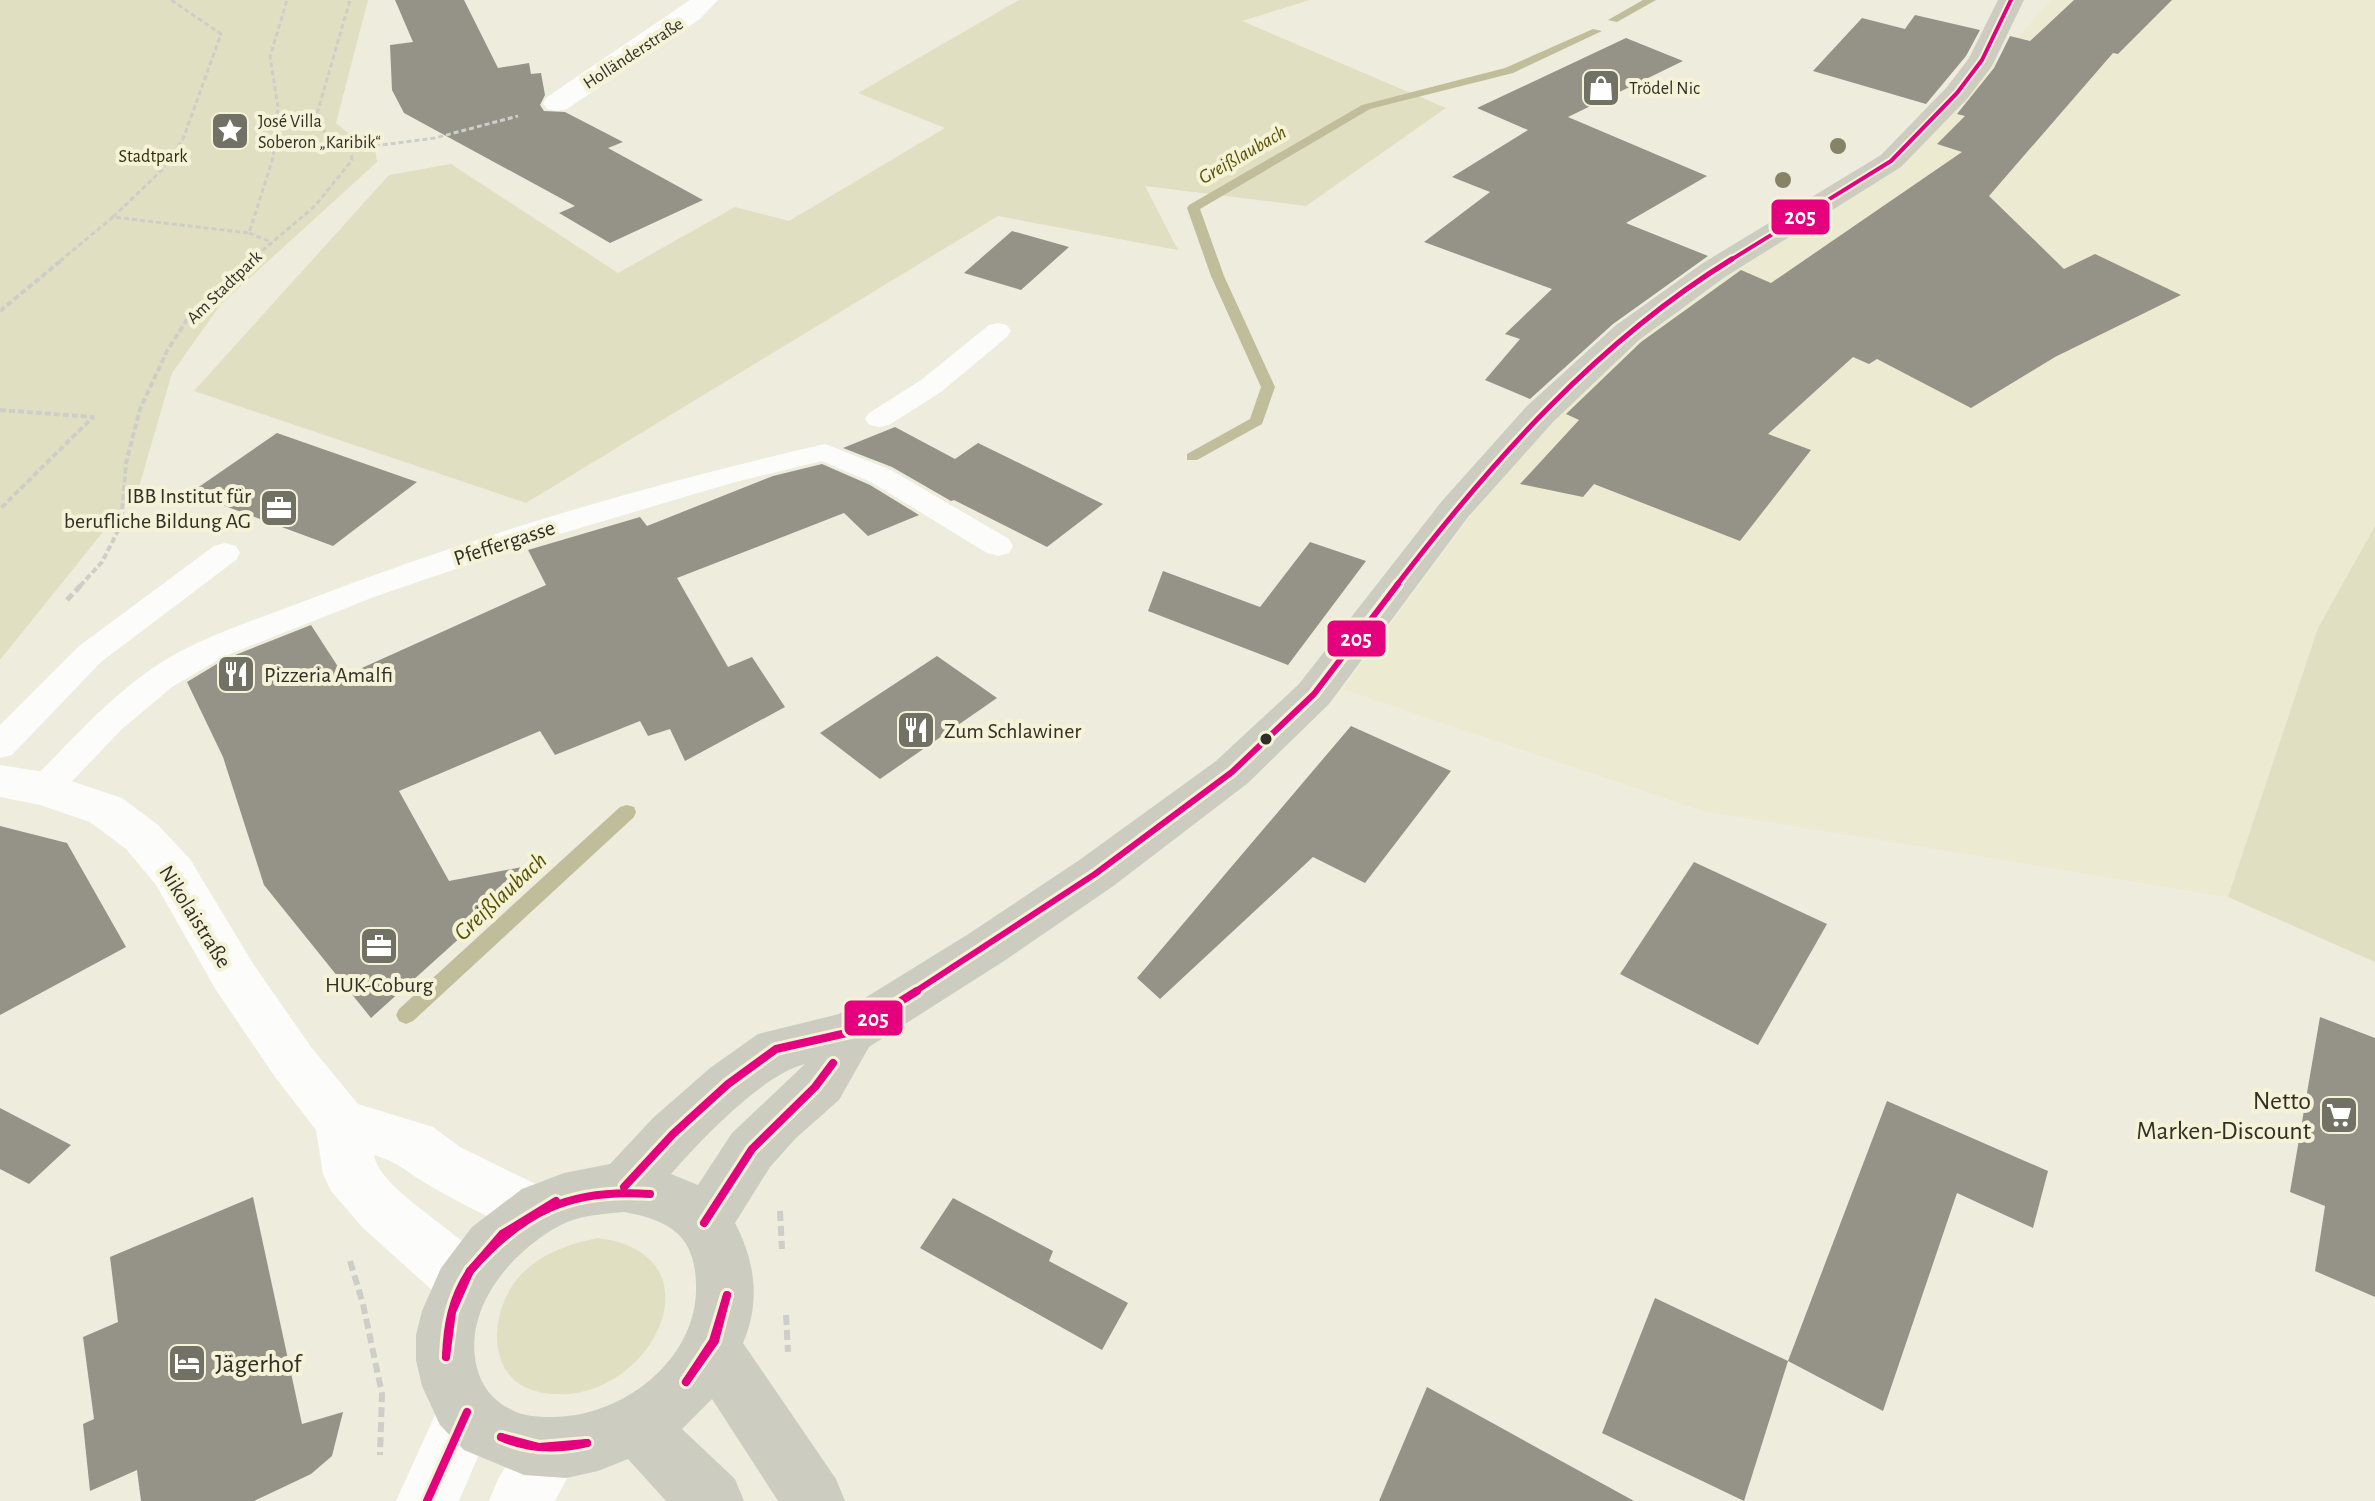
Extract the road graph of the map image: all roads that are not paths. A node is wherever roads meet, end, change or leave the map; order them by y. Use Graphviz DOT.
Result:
graph roads {
  1 [pos="702,0"];
  2 [pos="2011,0"];
  3 [pos="557,103"];
  4 [pos="998,331"];
  5 [pos="879,419"];
  6 [pos="998,546"];
  7 [pos="225,553"];
  8 [pos="0,746"];
  9 [pos="22,785"];
  10 [pos="851,1032"];
  11 [pos="341,1122"];
  12 [pos="624,1187"];
  13 [pos="534,1211"];
  14 [pos="704,1223"];
  15 [pos="463,1281"];
  16 [pos="712,1347"];
  17 [pos="467,1412"];
  18 [pos="638,1425"];
  19 [pos="552,1448"];
  20 [pos="427,1501"];
  21 [pos="520,1501"];
  22 [pos="713,1501"];
  23 [pos="814,1501"];
  1 -- 3 [label="main road, Holländerstraße"];
  2 -- 10 [label="main road"];
  4 -- 5 [label="lane"];
  6 -- 9 [label="lane, Pfeffergasse"];
  7 -- 8 [label="lane"];
  9 -- 11 [label="main road, Nikolaistraße"];
  10 -- 12 [label="main road"];
  10 -- 14 [label="main road"];
  11 -- 13 [label="main road"];
  11 -- 15 [label="main road, Nikolaistraße"];
  12 -- 13 [label="main road"];
  12 -- 14 [label="main road"];
  13 -- 15 [label="main road"];
  14 -- 16 [label="main road"];
  15 -- 17 [label="main road"];
  16 -- 18 [label="main road"];
  16 -- 23 [label="main road"];
  17 -- 19 [label="main road"];
  17 -- 20 [label="main road"];
  18 -- 19 [label="main road"];
  18 -- 22 [label="main road"];
  19 -- 21 [label="main road"];
}
